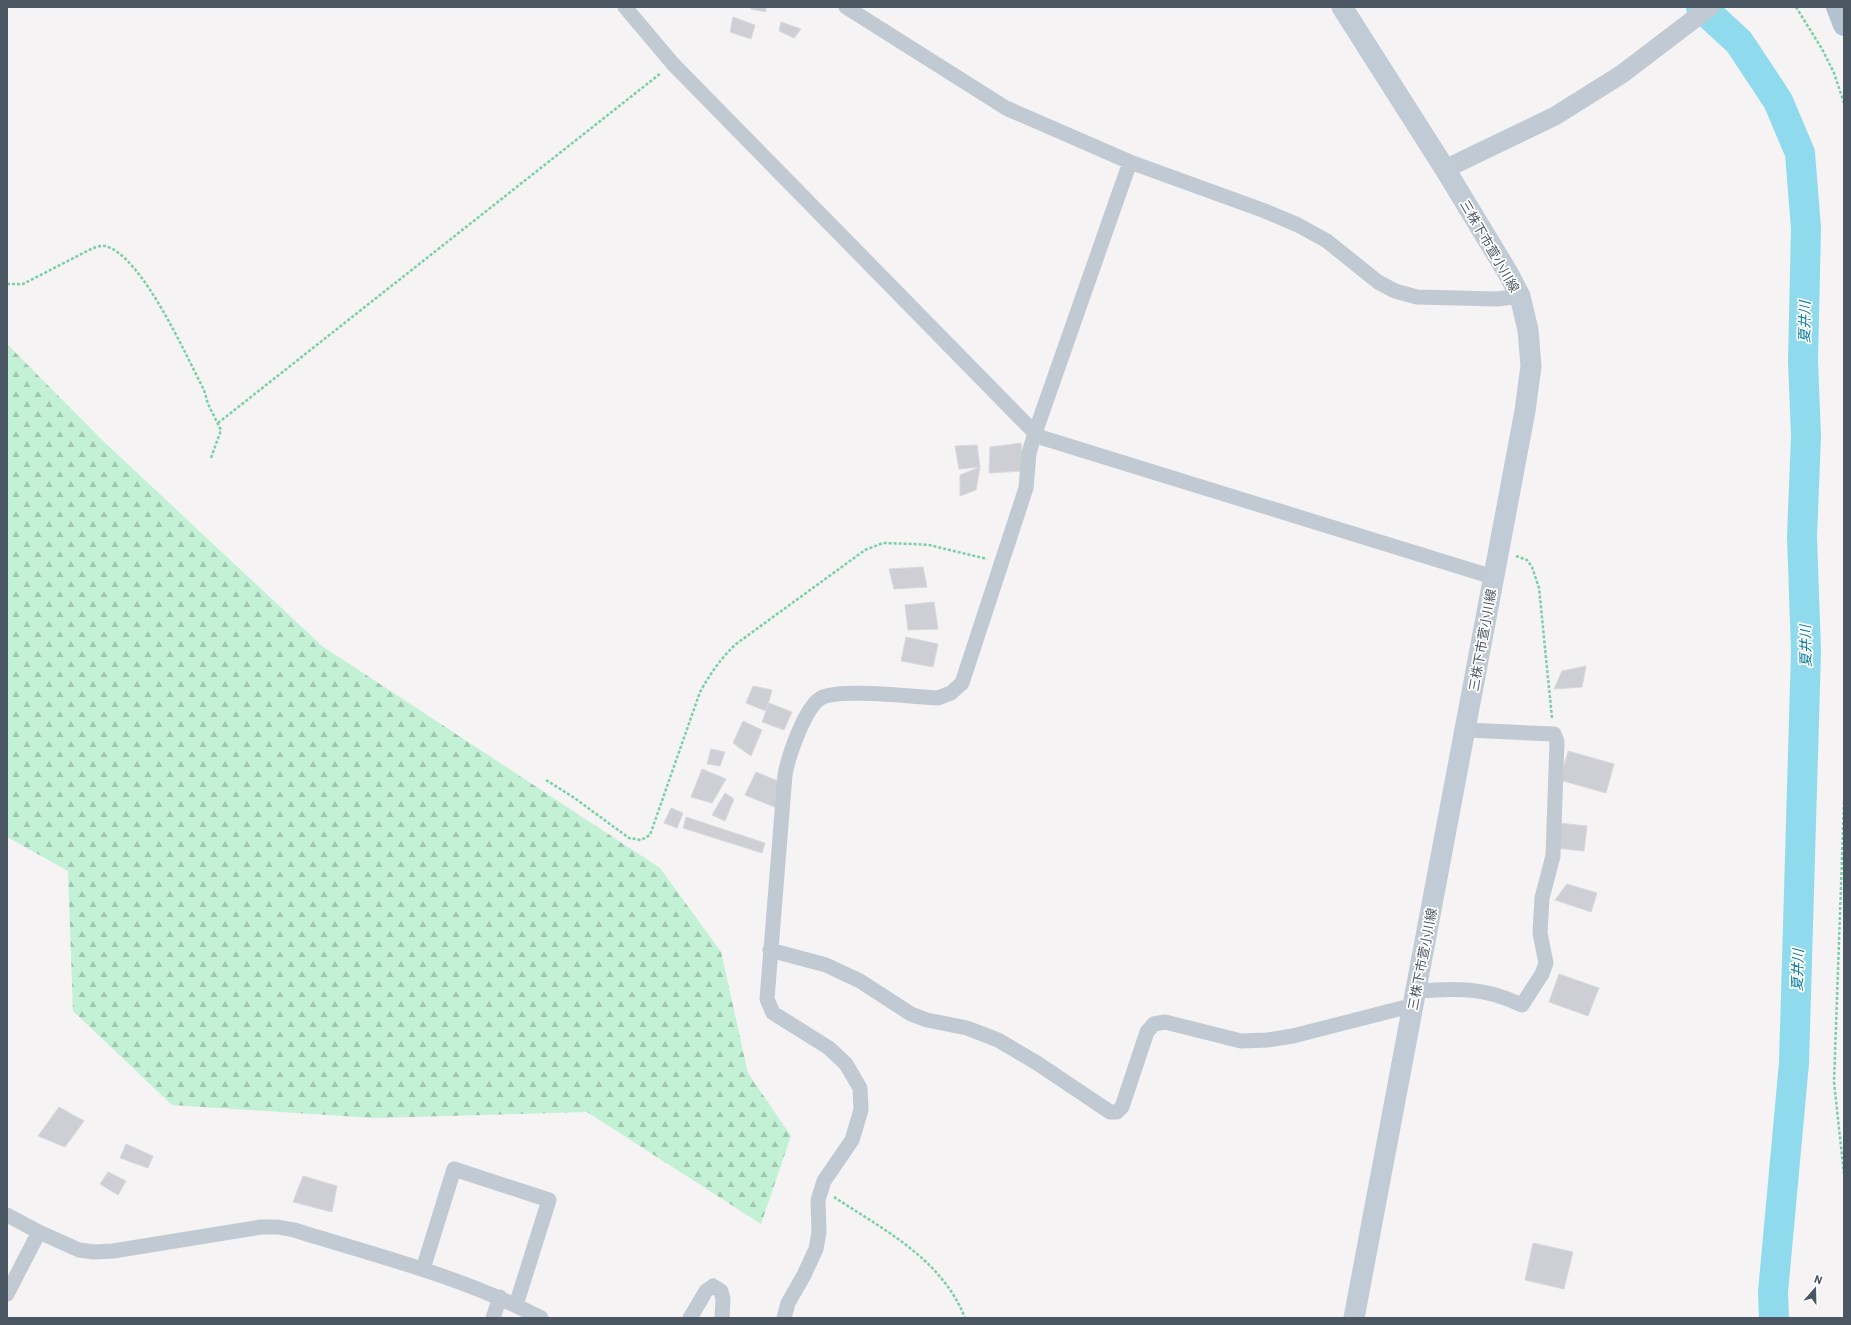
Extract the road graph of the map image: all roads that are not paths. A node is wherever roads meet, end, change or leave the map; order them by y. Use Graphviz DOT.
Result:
graph roads {
  1 [pos="625,7"];
  2 [pos="846,7"];
  3 [pos="1342,7"];
  4 [pos="1710,7"];
  5 [pos="1837,7"];
  6 [pos="1844,25"];
  7 [pos="1445,169"];
  8 [pos="1127,171"];
  9 [pos="1520,296"];
  10 [pos="1034,433"];
  11 [pos="1493,577"];
  12 [pos="1465,730"];
  13 [pos="770,950"];
  14 [pos="1415,998"];
  15 [pos="7,1215"];
  16 [pos="39,1232"];
  17 [pos="422,1269"];
  18 [pos="7,1294"];
  19 [pos="500,1297"];
  20 [pos="516,1305"];
  21 [pos="493,1318"];
  22 [pos="541,1318"];
  23 [pos="690,1318"];
  24 [pos="722,1318"];
  25 [pos="784,1318"];
  26 [pos="1354,1318"];
  1 -- 10 [label="street"];
  2 -- 8 [label="street"];
  3 -- 7 [label="main road, 三株下市萱小川線"];
  4 -- 7 [label="street"];
  5 -- 6 [label="main road"];
  7 -- 9 [label="main road, 三株下市萱小川線"];
  8 -- 9 [label="street"];
  8 -- 10 [label="street"];
  9 -- 11 [label="main road, 三株下市萱小川線"];
  10 -- 11 [label="street"];
  10 -- 13 [label="street"];
  11 -- 12 [label="main road, 三株下市萱小川線"];
  12 -- 14 [label="main road, 三株下市萱小川線"];
  12 -- 14 [label="street"];
  13 -- 14 [label="street"];
  13 -- 25 [label="street"];
  14 -- 26 [label="main road, 三株下市萱小川線"];
  15 -- 16 [label="street"];
  16 -- 17 [label="street"];
  16 -- 18 [label="street"];
  17 -- 19 [label="street"];
  17 -- 20 [label="street"];
  19 -- 20 [label="street"];
  19 -- 21 [label="street"];
  20 -- 22 [label="street"];
  23 -- 24 [label="street"];
}
